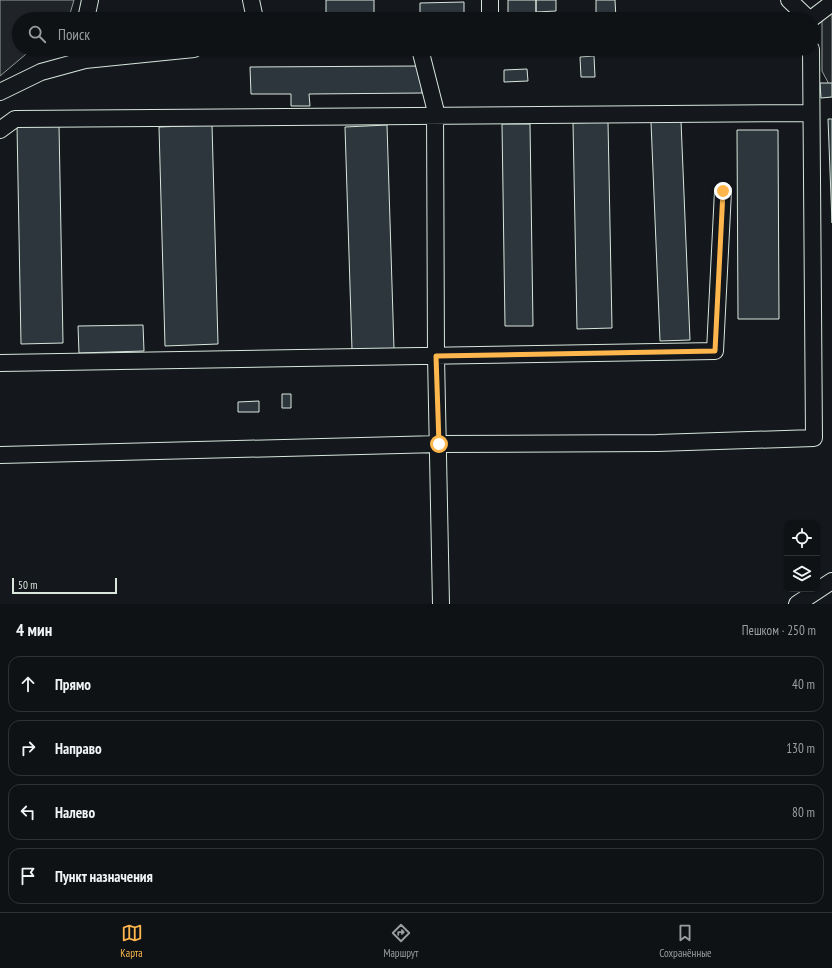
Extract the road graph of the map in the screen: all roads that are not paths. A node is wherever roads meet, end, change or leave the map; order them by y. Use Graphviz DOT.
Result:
graph roads {
  1 [pos="90,0"];
  2 [pos="250,0"];
  3 [pos="490,0"];
  4 [pos="789,0"];
  5 [pos="832,3"];
  6 [pos="87,12"];
  7 [pos="253,12"];
  8 [pos="490,12"];
  9 [pos="802,12"];
  10 [pos="820,12"];
  11 [pos="82,56"];
  12 [pos="422,56"];
  13 [pos="811,56"];
  14 [pos="0,92"];
  15 [pos="811,113"];
  16 [pos="435,116"];
  17 [pos="0,130"];
  18 [pos="723,191"];
  19 [pos="436,356"];
  20 [pos="0,363"];
  21 [pos="439,444"];
  22 [pos="0,455"];
  23 [pos="832,581"];
  24 [pos="441,604"];
  25 [pos="797,604"];
  1 -- 6 [label="street"];
  2 -- 7 [label="street"];
  3 -- 8 [label="street"];
  4 -- 9 [label="street"];
  5 -- 10 [label="street"];
  11 -- 14 [label="street"];
  12 -- 16 [label="street"];
  13 -- 15 [label="street"];
  15 -- 16 [label="street"];
  15 -- 21 [label="street"];
  16 -- 17 [label="street"];
  16 -- 19 [label="street"];
  18 -- 19 [label="street"];
  19 -- 20 [label="street"];
  19 -- 21 [label="street"];
  21 -- 22 [label="street"];
  21 -- 24 [label="street"];
  23 -- 25 [label="street"];
}
